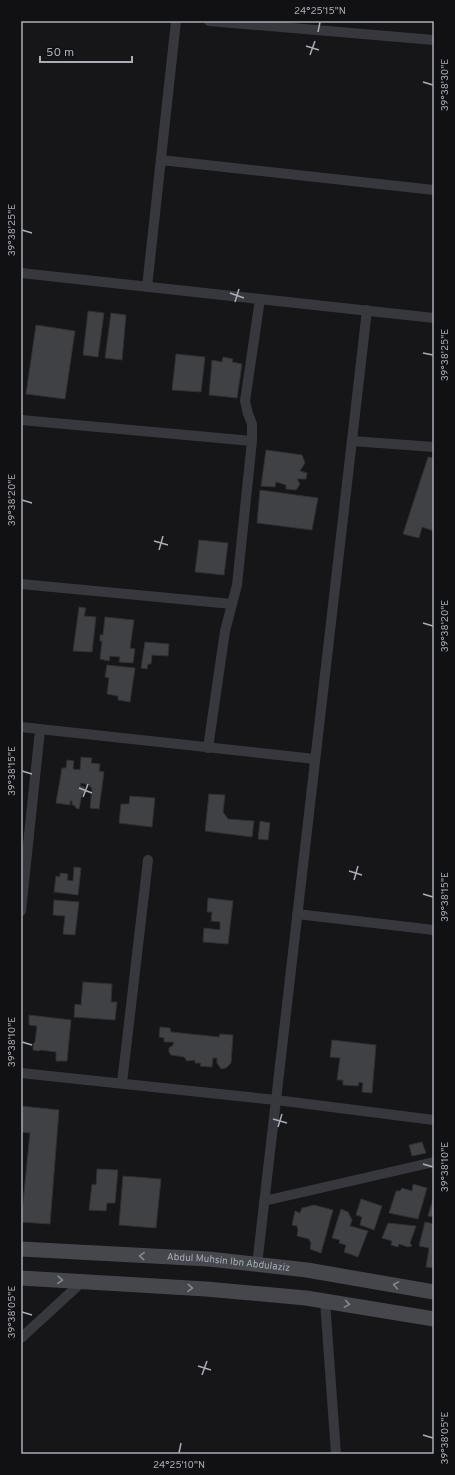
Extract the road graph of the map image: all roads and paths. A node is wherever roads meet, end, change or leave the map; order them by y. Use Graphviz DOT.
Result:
graph roads {
  1 [pos="176,21"];
  2 [pos="209,21"];
  3 [pos="434,40"];
  4 [pos="161,160"];
  5 [pos="434,190"];
  6 [pos="21,273"];
  7 [pos="147,287"];
  8 [pos="260,299"];
  9 [pos="367,310"];
  10 [pos="434,318"];
  11 [pos="21,420"];
  12 [pos="252,441"];
  13 [pos="352,441"];
  14 [pos="434,447"];
  15 [pos="21,584"];
  16 [pos="232,604"];
  17 [pos="21,728"];
  18 [pos="40,730"];
  19 [pos="208,748"];
  20 [pos="315,759"];
  21 [pos="148,860"];
  22 [pos="21,911"];
  23 [pos="297,914"];
  24 [pos="434,930"];
  25 [pos="21,1072"];
  26 [pos="122,1083"];
  27 [pos="276,1100"];
  28 [pos="434,1120"];
  29 [pos="434,1162"];
  30 [pos="264,1201"];
  31 [pos="21,1249"];
  32 [pos="257,1265"];
  33 [pos="21,1278"];
  34 [pos="82,1282"];
  35 [pos="434,1292"];
  36 [pos="325,1301"];
  37 [pos="434,1319"];
  38 [pos="21,1338"];
  39 [pos="336,1454"];
  1 -- 4 [label="street"];
  2 -- 3 [label="street"];
  4 -- 5 [label="street"];
  4 -- 7 [label="street"];
  6 -- 7 [label="street"];
  7 -- 8 [label="street"];
  8 -- 9 [label="street"];
  8 -- 12 [label="street"];
  9 -- 10 [label="street"];
  9 -- 13 [label="street"];
  11 -- 12 [label="street"];
  12 -- 16 [label="street"];
  13 -- 14 [label="street"];
  13 -- 20 [label="street"];
  15 -- 16 [label="street"];
  16 -- 19 [label="street"];
  17 -- 18 [label="street"];
  18 -- 19 [label="street"];
  18 -- 22 [label="street"];
  19 -- 20 [label="street"];
  20 -- 23 [label="street"];
  21 -- 26 [label="street"];
  23 -- 24 [label="street"];
  23 -- 27 [label="street"];
  25 -- 26 [label="street"];
  26 -- 27 [label="street"];
  27 -- 28 [label="street"];
  27 -- 30 [label="street"];
  29 -- 30 [label="street"];
  30 -- 32 [label="street"];
  32 -- 31 [label="main road, Abdul Muhsin Ibn Abdulaziz, one-way"];
  35 -- 32 [label="main road, Abdul Muhsin Ibn Abdulaziz, one-way"];
  33 -- 34 [label="main road, one-way"];
  34 -- 36 [label="main road, one-way"];
  34 -- 38 [label="street"];
  36 -- 37 [label="main road, one-way"];
  36 -- 39 [label="street"];
}
